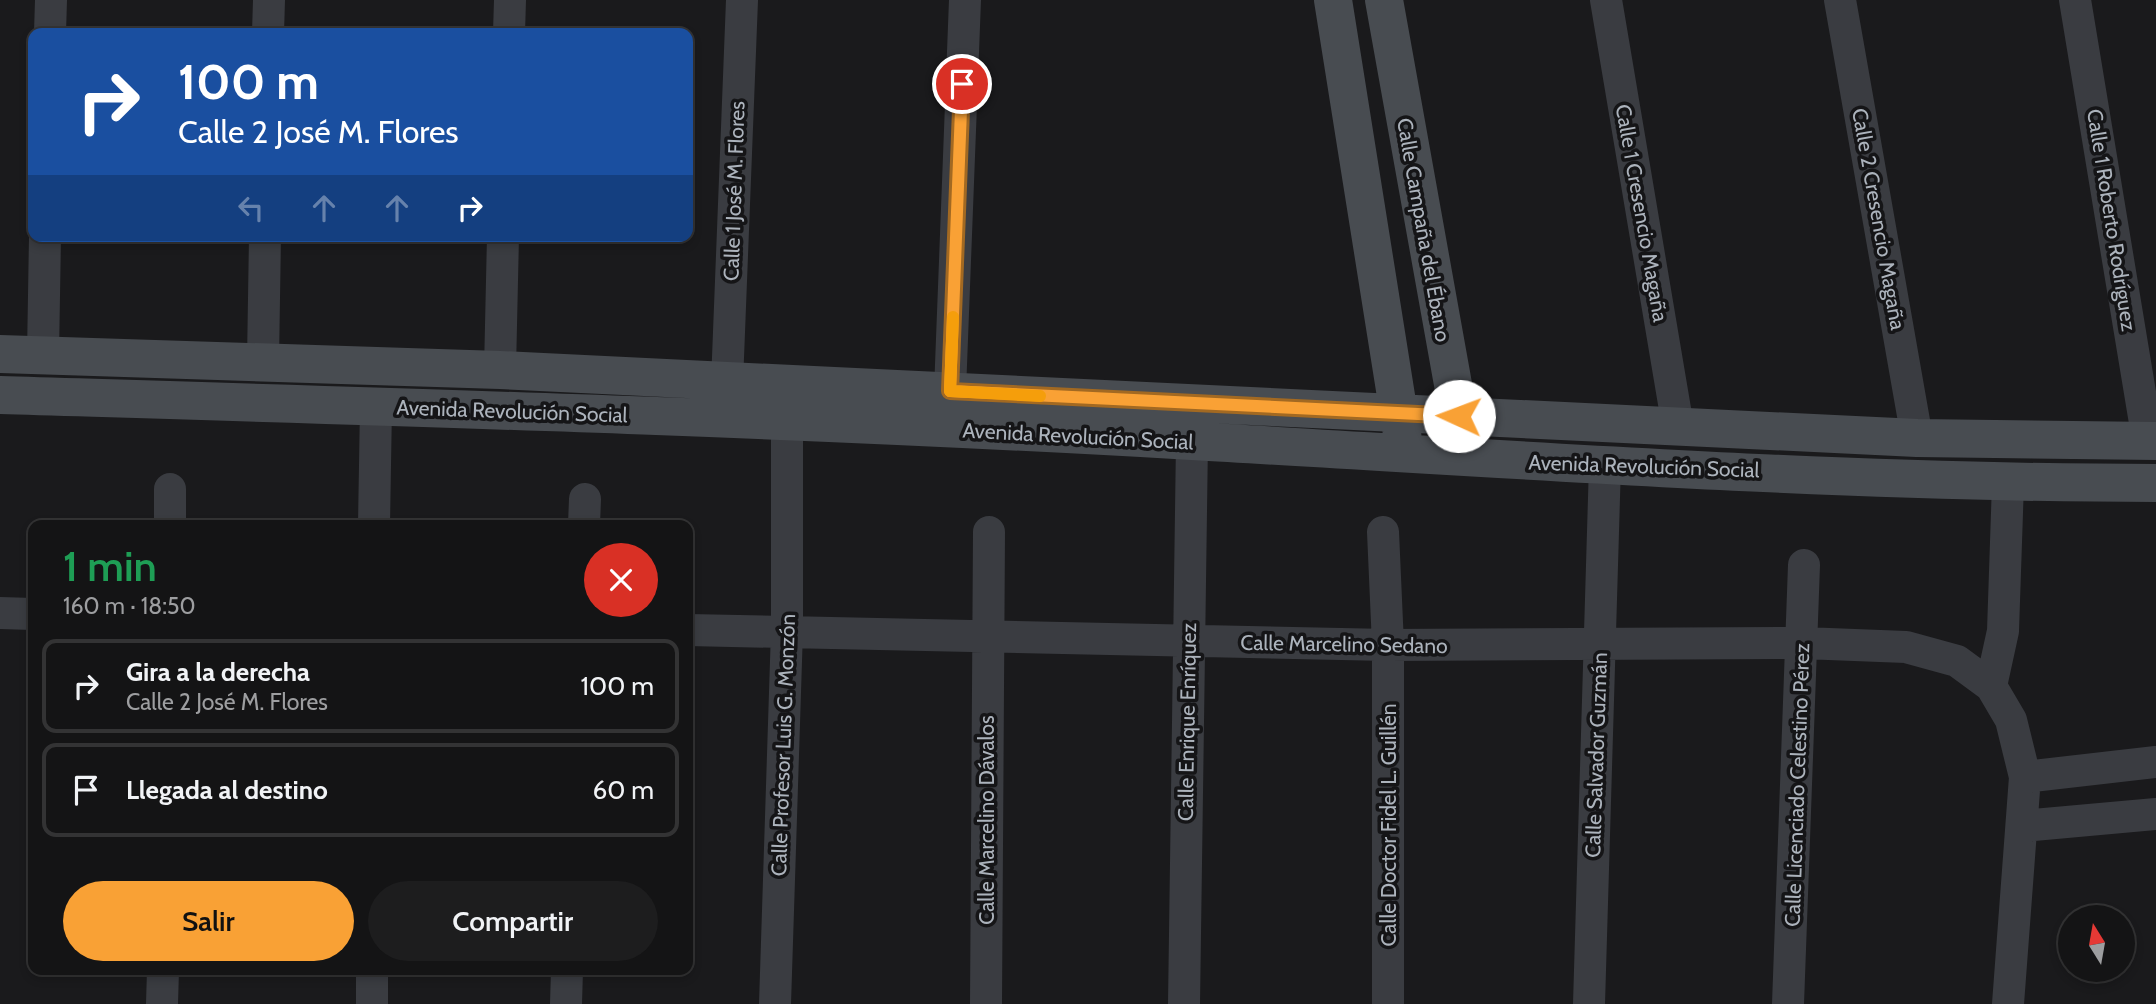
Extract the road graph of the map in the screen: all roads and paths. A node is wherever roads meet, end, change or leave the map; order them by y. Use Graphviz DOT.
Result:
graph roads {
  1 [pos="51,0"];
  2 [pos="269,0"];
  3 [pos="510,0"];
  4 [pos="741,0"];
  5 [pos="965,0"];
  6 [pos="1333,0"];
  7 [pos="1384,0"];
  8 [pos="1606,0"];
  9 [pos="1840,0"];
  10 [pos="2076,0"];
  11 [pos="50,28"];
  12 [pos="268,28"];
  13 [pos="509,28"];
  14 [pos="46,242"];
  15 [pos="265,242"];
  16 [pos="503,242"];
  17 [pos="1445,347"];
  18 [pos="1391,351"];
  19 [pos="0,354"];
  20 [pos="43,355"];
  21 [pos="263,361"];
  22 [pos="500,370"];
  23 [pos="727,383"];
  24 [pos="950,391"];
  25 [pos="0,395"];
  26 [pos="376,406"];
  27 [pos="1401,414"];
  28 [pos="1459,416"];
  29 [pos="787,422"];
  30 [pos="1678,427"];
  31 [pos="1917,438"];
  32 [pos="1192,441"];
  33 [pos="2152,441"];
  34 [pos="1404,456"];
  35 [pos="1466,459"];
  36 [pos="1605,464"];
  37 [pos="2008,483"];
  38 [pos="2156,483"];
  39 [pos="170,489"];
  40 [pos="170,520"];
  41 [pos="374,520"];
  42 [pos="1383,531"];
  43 [pos="989,532"];
  44 [pos="1804,565"];
  45 [pos="0,613"];
  46 [pos="28,614"];
  47 [pos="693,630"];
  48 [pos="787,630"];
  49 [pos="986,637"];
  50 [pos="1188,641"];
  51 [pos="1803,643"];
  52 [pos="1388,645"];
  53 [pos="1599,646"];
  54 [pos="1991,686"];
  55 [pos="2156,762"];
  56 [pos="2025,777"];
  57 [pos="2156,814"];
  58 [pos="2022,825"];
  59 [pos="163,975"];
  60 [pos="372,975"];
  61 [pos="567,975"];
  62 [pos="162,1004"];
  63 [pos="372,1004"];
  64 [pos="566,1004"];
  65 [pos="775,1004"];
  66 [pos="986,1004"];
  67 [pos="1184,1004"];
  68 [pos="1388,1004"];
  69 [pos="1589,1004"];
  70 [pos="1788,1004"];
  71 [pos="2008,1004"];
  1 -- 11 [label="street"];
  2 -- 12 [label="street"];
  3 -- 13 [label="street"];
  4 -- 23 [label="street, Calle 1 José M. Flores"];
  5 -- 24 [label="street"];
  6 -- 18 [label="street"];
  7 -- 17 [label="street, Calle Campaña del Ébano"];
  8 -- 30 [label="street, Calle 1 Cresencio Magaña"];
  9 -- 31 [label="street, Calle 2 Cresencio Magaña"];
  10 -- 33 [label="street, Calle 1 Roberto Rodríguez"];
  14 -- 20 [label="street"];
  15 -- 21 [label="street"];
  16 -- 22 [label="street"];
  17 -- 18 [label="street"];
  17 -- 28 [label="street, Calle Campaña del Ébano"];
  18 -- 27 [label="street"];
  19 -- 20 [label="street, Avenida Revolución Social"];
  20 -- 21 [label="street, Avenida Revolución Social"];
  21 -- 22 [label="street, Avenida Revolución Social"];
  22 -- 23 [label="street, Avenida Revolución Social"];
  23 -- 24 [label="street, Avenida Revolución Social"];
  24 -- 27 [label="street, Avenida Revolución Social"];
  25 -- 26 [label="street, Avenida Revolución Social"];
  26 -- 29 [label="street, Avenida Revolución Social"];
  26 -- 41 [label="street"];
  27 -- 28 [label="street, Avenida Revolución Social"];
  27 -- 34 [label="street"];
  28 -- 30 [label="street, Avenida Revolución Social"];
  28 -- 35 [label="street, Calle Campaña del Ébano"];
  29 -- 32 [label="street, Avenida Revolución Social"];
  29 -- 48 [label="street, Calle Profesor Luis G. Monzón"];
  30 -- 31 [label="street, Avenida Revolución Social"];
  31 -- 33 [label="street, Avenida Revolución Social"];
  32 -- 34 [label="street, Avenida Revolución Social"];
  32 -- 50 [label="street, Calle Enrique Enríquez"];
  34 -- 35 [label="street, Avenida Revolución Social"];
  35 -- 36 [label="street, Avenida Revolución Social"];
  36 -- 37 [label="street, Avenida Revolución Social"];
  36 -- 53 [label="street, Calle Salvador Guzmán"];
  37 -- 38 [label="street, Avenida Revolución Social"];
  37 -- 54 [label="street"];
  39 -- 40 [label="street"];
  42 -- 52 [label="street, Calle Doctor Fidel L. Guillén"];
  43 -- 49 [label="street, Calle Marcelino Dávalos"];
  44 -- 51 [label="street, Calle Licenciado Celestino Pérez"];
  45 -- 46 [label="street"];
  47 -- 48 [label="street, Calle Marcelino Sedano"];
  48 -- 49 [label="street, Calle Marcelino Sedano"];
  48 -- 65 [label="street, Calle Profesor Luis G. Monzón"];
  49 -- 50 [label="street, Calle Marcelino Sedano"];
  49 -- 66 [label="street, Calle Marcelino Dávalos"];
  50 -- 52 [label="street, Calle Marcelino Sedano"];
  50 -- 67 [label="street, Calle Enrique Enríquez"];
  51 -- 53 [label="street, Calle Marcelino Sedano"];
  51 -- 54 [label="street, Calle Marcelino Sedano"];
  51 -- 70 [label="street, Calle Licenciado Celestino Pérez"];
  52 -- 53 [label="street, Calle Marcelino Sedano"];
  52 -- 68 [label="street, Calle Doctor Fidel L. Guillén"];
  53 -- 69 [label="street, Calle Salvador Guzmán"];
  54 -- 56 [label="street"];
  55 -- 56 [label="street"];
  56 -- 58 [label="street"];
  57 -- 58 [label="street"];
  58 -- 71 [label="street"];
  59 -- 62 [label="street"];
  60 -- 63 [label="street"];
  61 -- 64 [label="street"];
}
